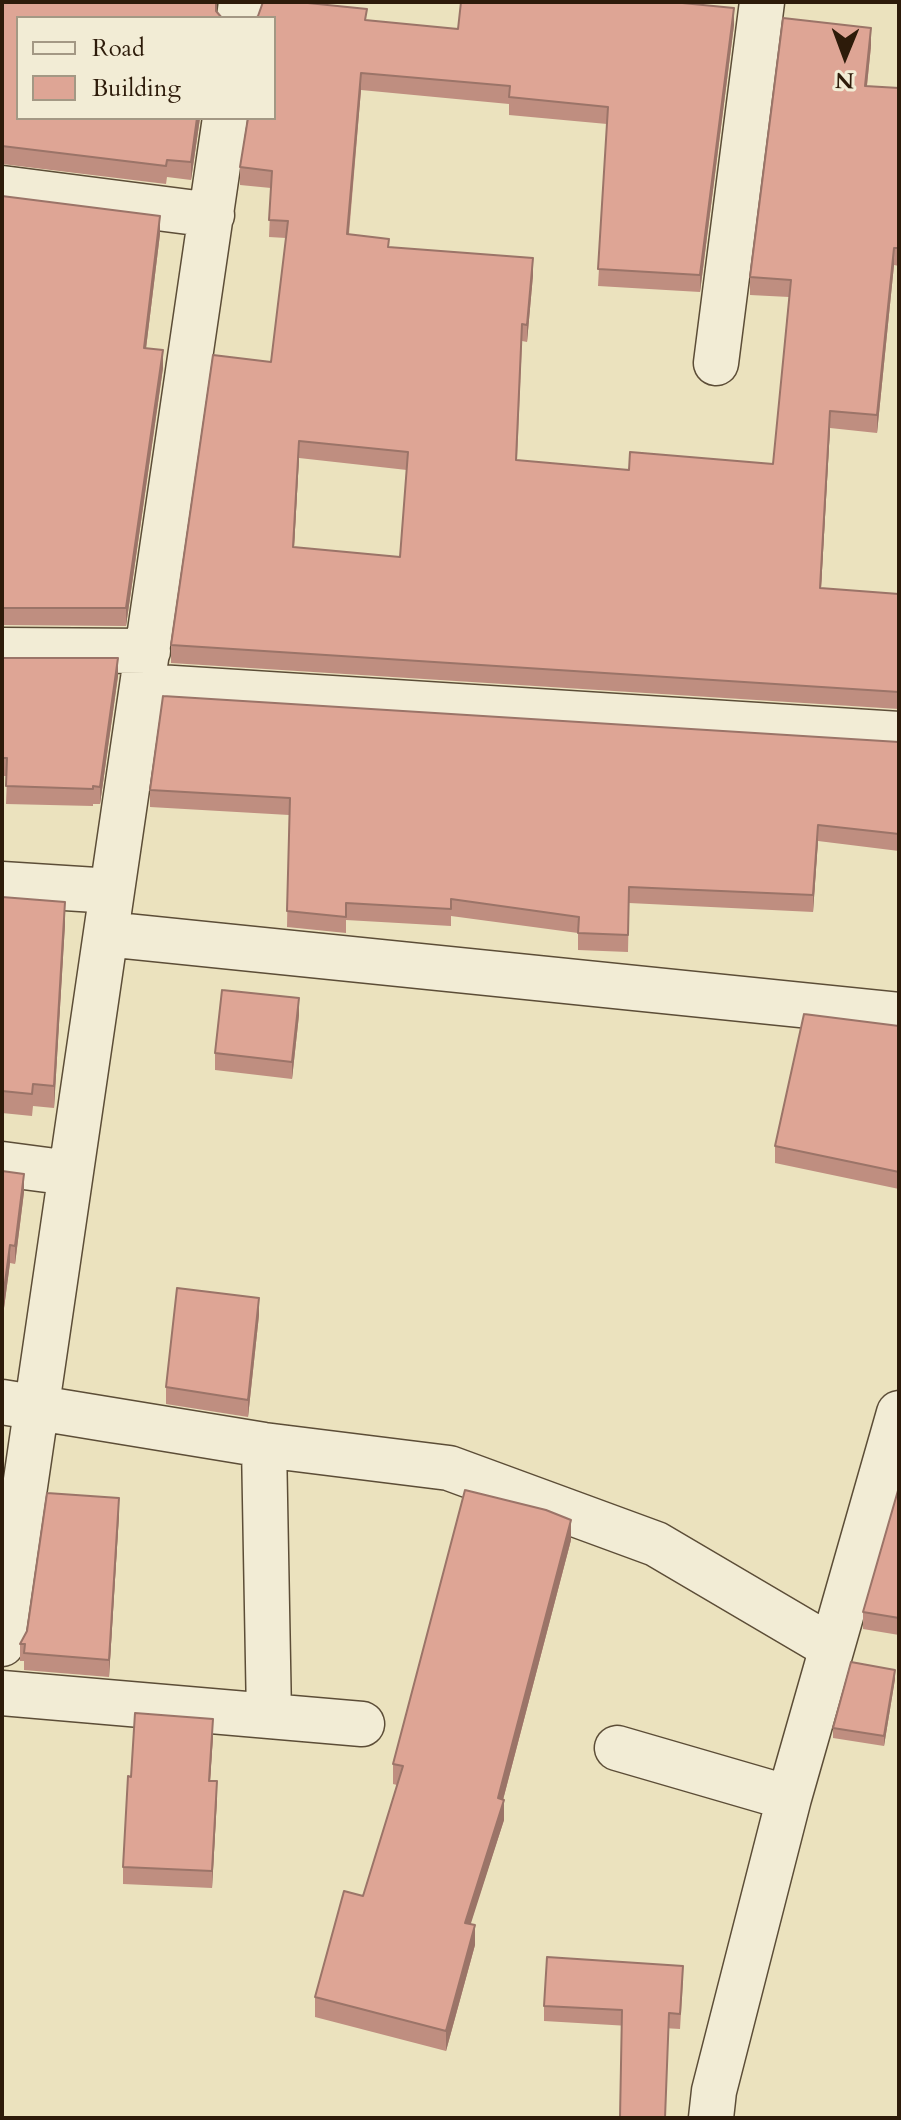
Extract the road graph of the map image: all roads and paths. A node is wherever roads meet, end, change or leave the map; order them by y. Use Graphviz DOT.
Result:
graph roads {
  1 [pos="762,2"];
  2 [pos="225,120"];
  3 [pos="2,188"];
  4 [pos="212,215"];
  5 [pos="716,363"];
  6 [pos="2,650"];
  7 [pos="145,669"];
  8 [pos="899,734"];
  9 [pos="2,884"];
  10 [pos="112,891"];
  11 [pos="106,934"];
  12 [pos="899,1015"];
  13 [pos="2,1164"];
  14 [pos="70,1173"];
  15 [pos="19,1404"];
  16 [pos="899,1413"];
  17 [pos="264,1445"];
  18 [pos="2,1644"];
  19 [pos="831,1647"];
  20 [pos="2,1693"];
  21 [pos="269,1716"];
  22 [pos="362,1724"];
  23 [pos="617,1748"];
  24 [pos="789,1798"];
  25 [pos="711,2118"];
  1 -- 5 [label="street"];
  2 -- 4 [label="street"];
  3 -- 4 [label="street"];
  4 -- 7 [label="street"];
  6 -- 7 [label="street"];
  7 -- 8 [label="street"];
  7 -- 10 [label="street"];
  9 -- 10 [label="street"];
  10 -- 11 [label="street"];
  11 -- 12 [label="street"];
  11 -- 14 [label="street"];
  13 -- 14 [label="street"];
  14 -- 15 [label="street"];
  15 -- 17 [label="street"];
  15 -- 18 [label="street"];
  16 -- 19 [label="street"];
  17 -- 19 [label="street"];
  17 -- 21 [label="street"];
  19 -- 24 [label="street"];
  20 -- 21 [label="street"];
  21 -- 22 [label="street"];
  23 -- 24 [label="street"];
  24 -- 25 [label="street"];
}
